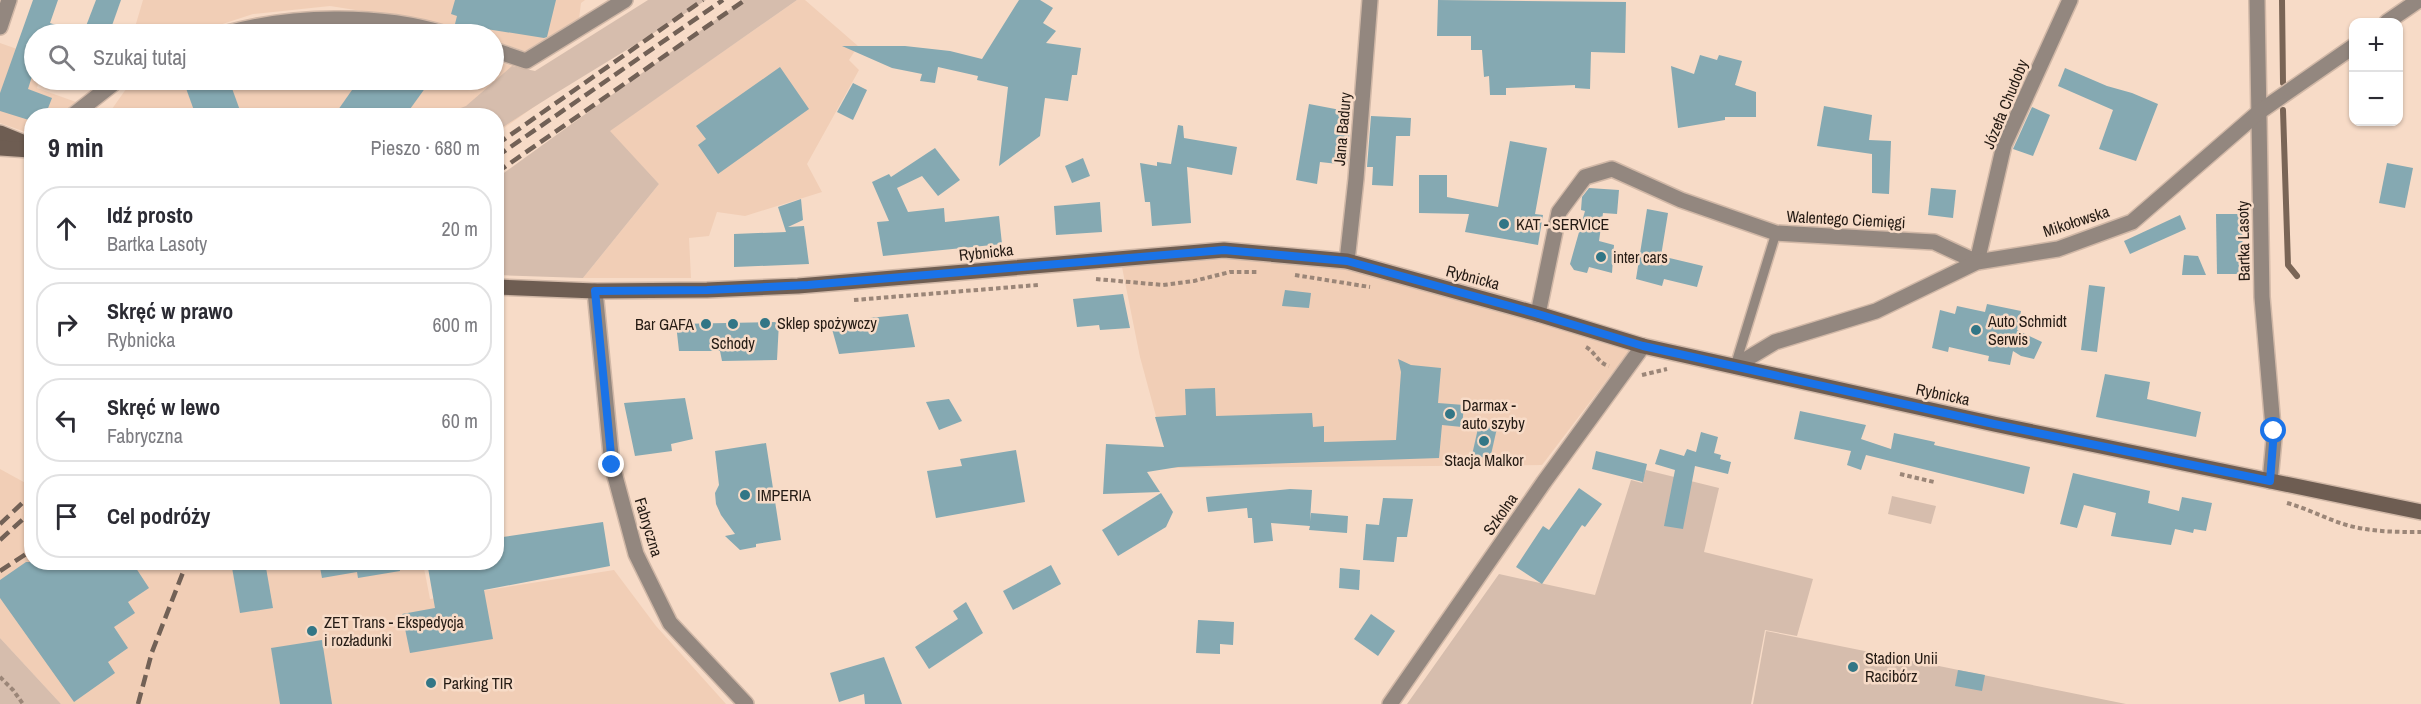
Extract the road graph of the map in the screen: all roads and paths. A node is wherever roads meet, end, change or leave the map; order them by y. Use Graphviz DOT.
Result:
graph roads {
  1 [pos="9,0"];
  2 [pos="625,0"];
  3 [pos="1370,0"];
  4 [pos="2070,0"];
  5 [pos="2257,0"];
  6 [pos="2419,0"];
  7 [pos="2393,18"];
  8 [pos="275,24"];
  9 [pos="400,24"];
  10 [pos="0,27"];
  11 [pos="2349,49"];
  12 [pos="504,53"];
  13 [pos="105,90"];
  14 [pos="82,108"];
  15 [pos="2259,112"];
  16 [pos="0,133"];
  17 [pos="24,143"];
  18 [pos="0,148"];
  19 [pos="24,150"];
  20 [pos="1776,233"];
  21 [pos="1347,261"];
  22 [pos="1977,262"];
  23 [pos="1268,272"];
  24 [pos="1285,274"];
  25 [pos="1086,280"];
  26 [pos="1040,284"];
  27 [pos="504,286"];
  28 [pos="1378,289"];
  29 [pos="595,291"];
  30 [pos="846,301"];
  31 [pos="1538,314"];
  32 [pos="1579,345"];
  33 [pos="1643,346"];
  34 [pos="1735,366"];
  35 [pos="1612,368"];
  36 [pos="1900,474"];
  37 [pos="2270,481"];
  38 [pos="1934,482"];
  39 [pos="2304,507"];
  40 [pos="2421,512"];
  41 [pos="2421,532"];
  42 [pos="0,677"];
  43 [pos="23,704"];
  44 [pos="746,704"];
  45 [pos="1390,704"];
  1 -- 10 [label="street"];
  2 -- 12 [label="street"];
  3 -- 21 [label="street, Jana Badury"];
  4 -- 22 [label="street, Józefa Chudoby"];
  5 -- 15 [label="street, Bartka Lasoty"];
  6 -- 7 [label="street"];
  8 -- 9 [label="street"];
  11 -- 15 [label="street, Mikołowska"];
  13 -- 14 [label="street"];
  15 -- 22 [label="street, Mikołowska"];
  15 -- 37 [label="street, Bartka Lasoty"];
  16 -- 17 [label="street"];
  18 -- 19 [label="street"];
  20 -- 22 [label="street, Walentego Ciemięgi"];
  20 -- 31 [label="street, Walentego Ciemięgi"];
  20 -- 34 [label="lane"];
  21 -- 29 [label="street, Rybnicka"];
  21 -- 31 [label="street, Rybnicka"];
  22 -- 34 [label="street, Mikołowska"];
  23 -- 25 [label="path"];
  24 -- 28 [label="path"];
  26 -- 30 [label="path"];
  27 -- 29 [label="street, Rybnicka"];
  29 -- 44 [label="street, Fabryczna"];
  31 -- 33 [label="street, Rybnicka"];
  32 -- 35 [label="path"];
  33 -- 34 [label="street, Rybnicka"];
  33 -- 45 [label="street, Szkolna"];
  34 -- 37 [label="street, Rybnicka"];
  36 -- 38 [label="path"];
  37 -- 40 [label="street, Rybnicka"];
  39 -- 41 [label="path"];
  42 -- 43 [label="path"];
}
